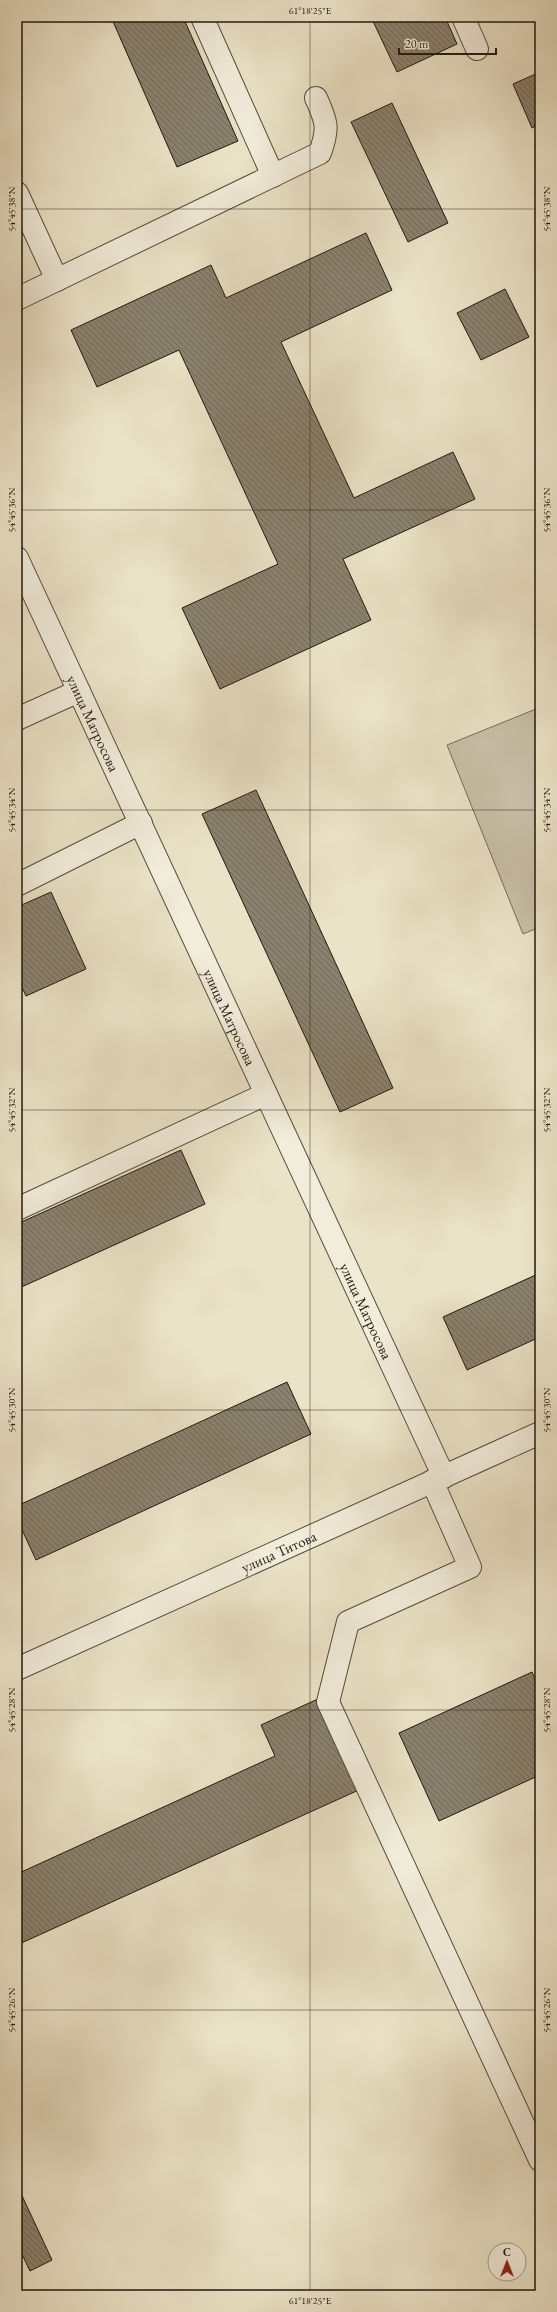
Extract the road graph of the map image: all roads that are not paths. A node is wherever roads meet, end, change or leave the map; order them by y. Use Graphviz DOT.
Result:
graph roads {
  1 [pos="202,17"];
  2 [pos="463,17"];
  3 [pos="477,49"];
  4 [pos="316,98"];
  5 [pos="273,176"];
  6 [pos="17,192"];
  7 [pos="56,280"];
  8 [pos="17,299"];
  9 [pos="17,558"];
  10 [pos="79,690"];
  11 [pos="17,719"];
  12 [pos="140,823"];
  13 [pos="17,885"];
  14 [pos="266,1094"];
  15 [pos="17,1208"];
  16 [pos="540,1433"];
  17 [pos="438,1479"];
  18 [pos="17,1669"];
  19 [pos="540,2160"];
  1 -- 5 [label="street"];
  2 -- 3 [label="street"];
  4 -- 5 [label="street"];
  5 -- 7 [label="street"];
  6 -- 7 [label="street"];
  7 -- 8 [label="street"];
  9 -- 10 [label="street, улица Матросова"];
  10 -- 11 [label="street"];
  10 -- 12 [label="street, улица Матросова"];
  12 -- 13 [label="street"];
  12 -- 14 [label="street, улица Матросова"];
  14 -- 15 [label="street"];
  14 -- 17 [label="street, улица Матросова"];
  16 -- 17 [label="street, улица Титова"];
  17 -- 18 [label="street, улица Титова"];
  17 -- 19 [label="street, улица Матросова"];
}
